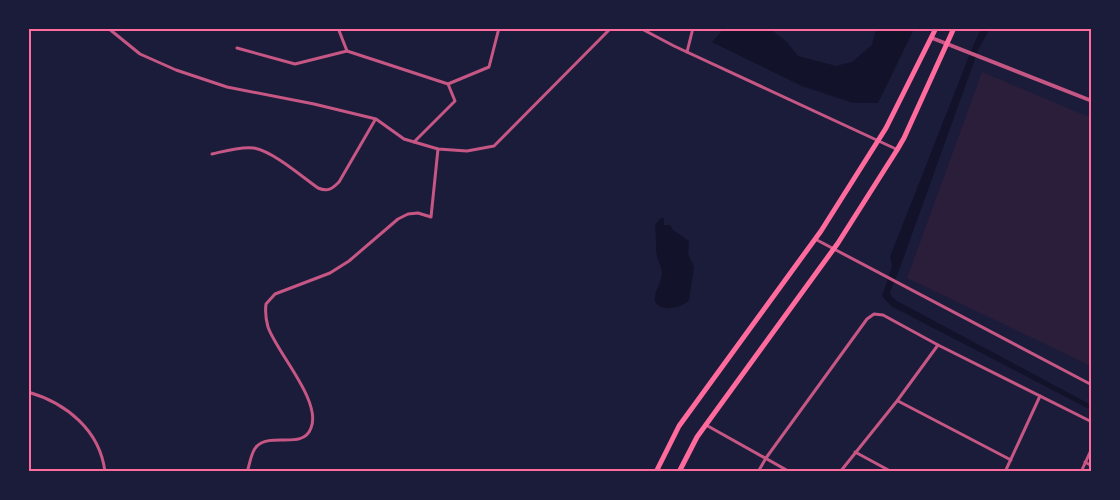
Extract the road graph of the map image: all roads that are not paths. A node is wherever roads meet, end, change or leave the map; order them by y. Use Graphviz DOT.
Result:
graph roads {
  1 [pos="108,28"];
  2 [pos="338,28"];
  3 [pos="499,28"];
  4 [pos="611,28"];
  5 [pos="640,28"];
  6 [pos="693,28"];
  7 [pos="936,28"];
  8 [pos="954,28"];
  9 [pos="932,38"];
  10 [pos="947,45"];
  11 [pos="237,48"];
  12 [pos="347,51"];
  13 [pos="687,52"];
  14 [pos="448,84"];
  15 [pos="1092,101"];
  16 [pos="376,119"];
  17 [pos="877,141"];
  18 [pos="414,142"];
  19 [pos="438,149"];
  20 [pos="897,150"];
  21 [pos="212,154"];
  22 [pos="815,240"];
  23 [pos="833,250"];
  24 [pos="938,345"];
  25 [pos="1092,386"];
  26 [pos="28,392"];
  27 [pos="1040,396"];
  28 [pos="897,401"];
  29 [pos="1092,422"];
  30 [pos="706,425"];
  31 [pos="1092,448"];
  32 [pos="855,452"];
  33 [pos="766,458"];
  34 [pos="1011,460"];
  35 [pos="1085,462"];
  36 [pos="1092,466"];
  37 [pos="105,471"];
  38 [pos="247,471"];
  39 [pos="656,471"];
  40 [pos="680,471"];
  41 [pos="758,471"];
  42 [pos="790,471"];
  43 [pos="840,471"];
  44 [pos="892,471"];
  45 [pos="1005,471"];
  46 [pos="1081,471"];
  1 -- 16 [label="street"];
  2 -- 12 [label="street"];
  3 -- 14 [label="street"];
  4 -- 19 [label="street"];
  5 -- 13 [label="street"];
  6 -- 13 [label="street"];
  7 -- 9 [label="main road"];
  8 -- 10 [label="main road"];
  9 -- 10 [label="street"];
  9 -- 17 [label="main road"];
  10 -- 15 [label="street"];
  10 -- 20 [label="main road"];
  11 -- 12 [label="street"];
  12 -- 14 [label="street"];
  13 -- 17 [label="street"];
  14 -- 18 [label="street"];
  16 -- 18 [label="street"];
  16 -- 21 [label="street"];
  17 -- 20 [label="street"];
  17 -- 22 [label="main road"];
  18 -- 19 [label="street"];
  19 -- 38 [label="street"];
  20 -- 23 [label="main road"];
  22 -- 23 [label="street"];
  22 -- 39 [label="main road"];
  23 -- 25 [label="street"];
  23 -- 30 [label="main road"];
  24 -- 27 [label="street"];
  24 -- 28 [label="street"];
  24 -- 33 [label="street"];
  26 -- 37 [label="street"];
  27 -- 29 [label="street"];
  27 -- 34 [label="street"];
  28 -- 32 [label="street"];
  28 -- 34 [label="street"];
  30 -- 33 [label="street"];
  30 -- 40 [label="main road"];
  31 -- 35 [label="street"];
  32 -- 43 [label="street"];
  32 -- 44 [label="street"];
  33 -- 41 [label="street"];
  33 -- 42 [label="street"];
  34 -- 45 [label="street"];
  35 -- 36 [label="street"];
  35 -- 46 [label="street"];
}
